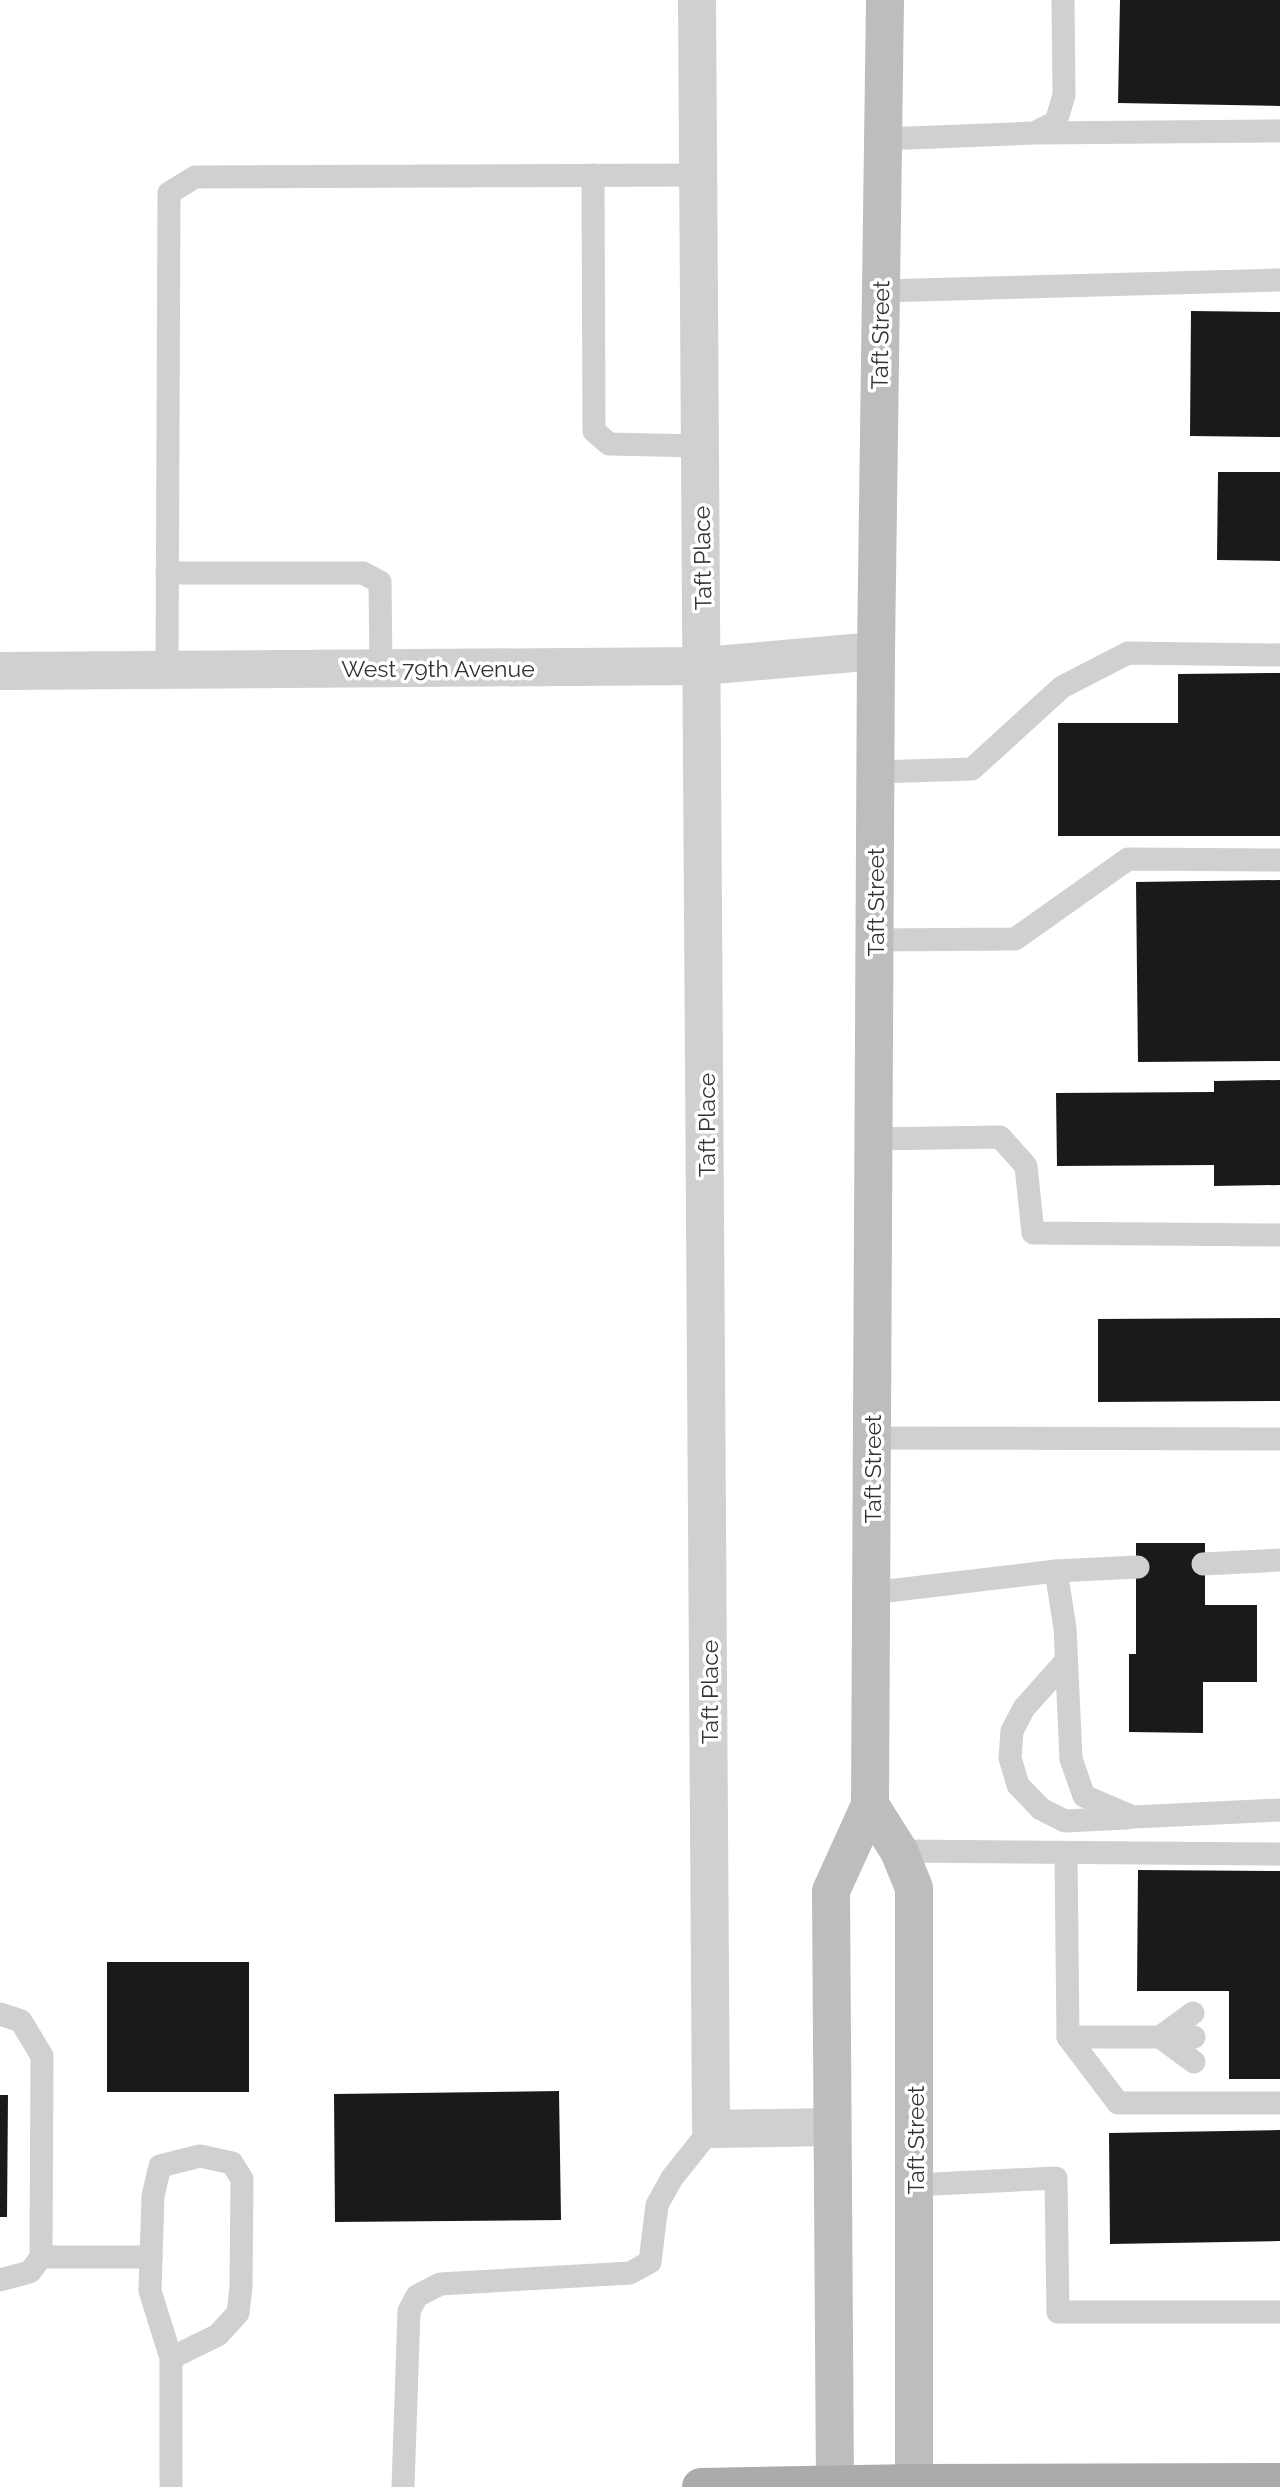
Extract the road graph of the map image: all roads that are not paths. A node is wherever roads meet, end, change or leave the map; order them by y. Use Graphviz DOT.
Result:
graph roads {
  1 [pos="697,0"];
  2 [pos="885,0"];
  3 [pos="1063,0"];
  4 [pos="1280,131"];
  5 [pos="1034,133"];
  6 [pos="883,139"];
  7 [pos="593,175"];
  8 [pos="699,175"];
  9 [pos="1280,280"];
  10 [pos="881,291"];
  11 [pos="701,446"];
  12 [pos="167,573"];
  13 [pos="876,651"];
  14 [pos="1280,655"];
  15 [pos="703,666"];
  16 [pos="381,668"];
  17 [pos="167,670"];
  18 [pos="0,671"];
  19 [pos="876,772"];
  20 [pos="1280,860"];
  21 [pos="875,940"];
  22 [pos="873,1139"];
  23 [pos="1280,1235"];
  24 [pos="872,1438"];
  25 [pos="1280,1439"];
  26 [pos="1280,1560"];
  27 [pos="1203,1564"];
  28 [pos="1138,1567"];
  29 [pos="1056,1570"];
  30 [pos="871,1593"];
  31 [pos="1066,1661"];
  32 [pos="870,1805"];
  33 [pos="1280,1810"];
  34 [pos="1133,1817"];
  35 [pos="899,1851"];
  36 [pos="1066,1853"];
  37 [pos="1280,1854"];
  38 [pos="1193,2013"];
  39 [pos="0,2014"];
  40 [pos="1068,2037"];
  41 [pos="1160,2037"];
  42 [pos="1194,2037"];
  43 [pos="1194,2062"];
  44 [pos="1280,2102"];
  45 [pos="832,2127"];
  46 [pos="711,2129"];
  47 [pos="915,2185"];
  48 [pos="41,2257"];
  49 [pos="151,2257"];
  50 [pos="0,2280"];
  51 [pos="1280,2312"];
  52 [pos="171,2358"];
  53 [pos="1280,2482"];
  54 [pos="835,2485"];
  55 [pos="914,2485"];
  56 [pos="171,2487"];
  57 [pos="403,2487"];
  58 [pos="701,2487"];
  1 -- 8 [label="street, Taft Place"];
  2 -- 6 [label="main road, Taft Street"];
  3 -- 5 [label="lane"];
  4 -- 5 [label="lane"];
  5 -- 6 [label="lane"];
  6 -- 10 [label="main road, Taft Street"];
  7 -- 8 [label="lane"];
  7 -- 11 [label="lane"];
  7 -- 12 [label="lane"];
  8 -- 11 [label="street, Taft Place"];
  9 -- 10 [label="lane"];
  10 -- 13 [label="main road, Taft Street"];
  11 -- 15 [label="street, Taft Place"];
  12 -- 16 [label="lane"];
  12 -- 17 [label="lane"];
  13 -- 15 [label="street, West 79th Avenue"];
  13 -- 19 [label="main road, Taft Street"];
  14 -- 19 [label="lane"];
  15 -- 16 [label="street, West 79th Avenue"];
  15 -- 46 [label="street, Taft Place"];
  16 -- 17 [label="street, West 79th Avenue"];
  17 -- 18 [label="street, West 79th Avenue"];
  19 -- 21 [label="main road, Taft Street"];
  20 -- 21 [label="lane"];
  21 -- 22 [label="main road, Taft Street"];
  22 -- 23 [label="lane"];
  22 -- 24 [label="main road, Taft Street"];
  24 -- 25 [label="lane"];
  24 -- 30 [label="main road, Taft Street"];
  26 -- 27 [label="lane"];
  28 -- 29 [label="lane"];
  29 -- 30 [label="lane"];
  29 -- 31 [label="lane"];
  30 -- 32 [label="main road, Taft Street"];
  31 -- 34 [label="lane"];
  31 -- 34 [label="lane"];
  32 -- 35 [label="main road, Taft Street"];
  32 -- 45 [label="main road, Taft Street"];
  33 -- 34 [label="lane"];
  35 -- 36 [label="lane"];
  35 -- 47 [label="main road, Taft Street"];
  36 -- 37 [label="lane"];
  36 -- 40 [label="lane"];
  38 -- 41 [label="lane"];
  39 -- 48 [label="lane"];
  40 -- 41 [label="lane"];
  40 -- 44 [label="lane"];
  41 -- 42 [label="lane"];
  41 -- 43 [label="lane"];
  45 -- 46 [label="street"];
  45 -- 54 [label="main road, Taft Street"];
  46 -- 57 [label="lane"];
  47 -- 51 [label="lane"];
  47 -- 55 [label="main road, Taft Street"];
  48 -- 49 [label="lane"];
  48 -- 50 [label="lane"];
  49 -- 52 [label="lane"];
  49 -- 52 [label="lane"];
  52 -- 56 [label="lane"];
  53 -- 55 [label="main road"];
  54 -- 55 [label="main road"];
  54 -- 58 [label="main road"];
}
